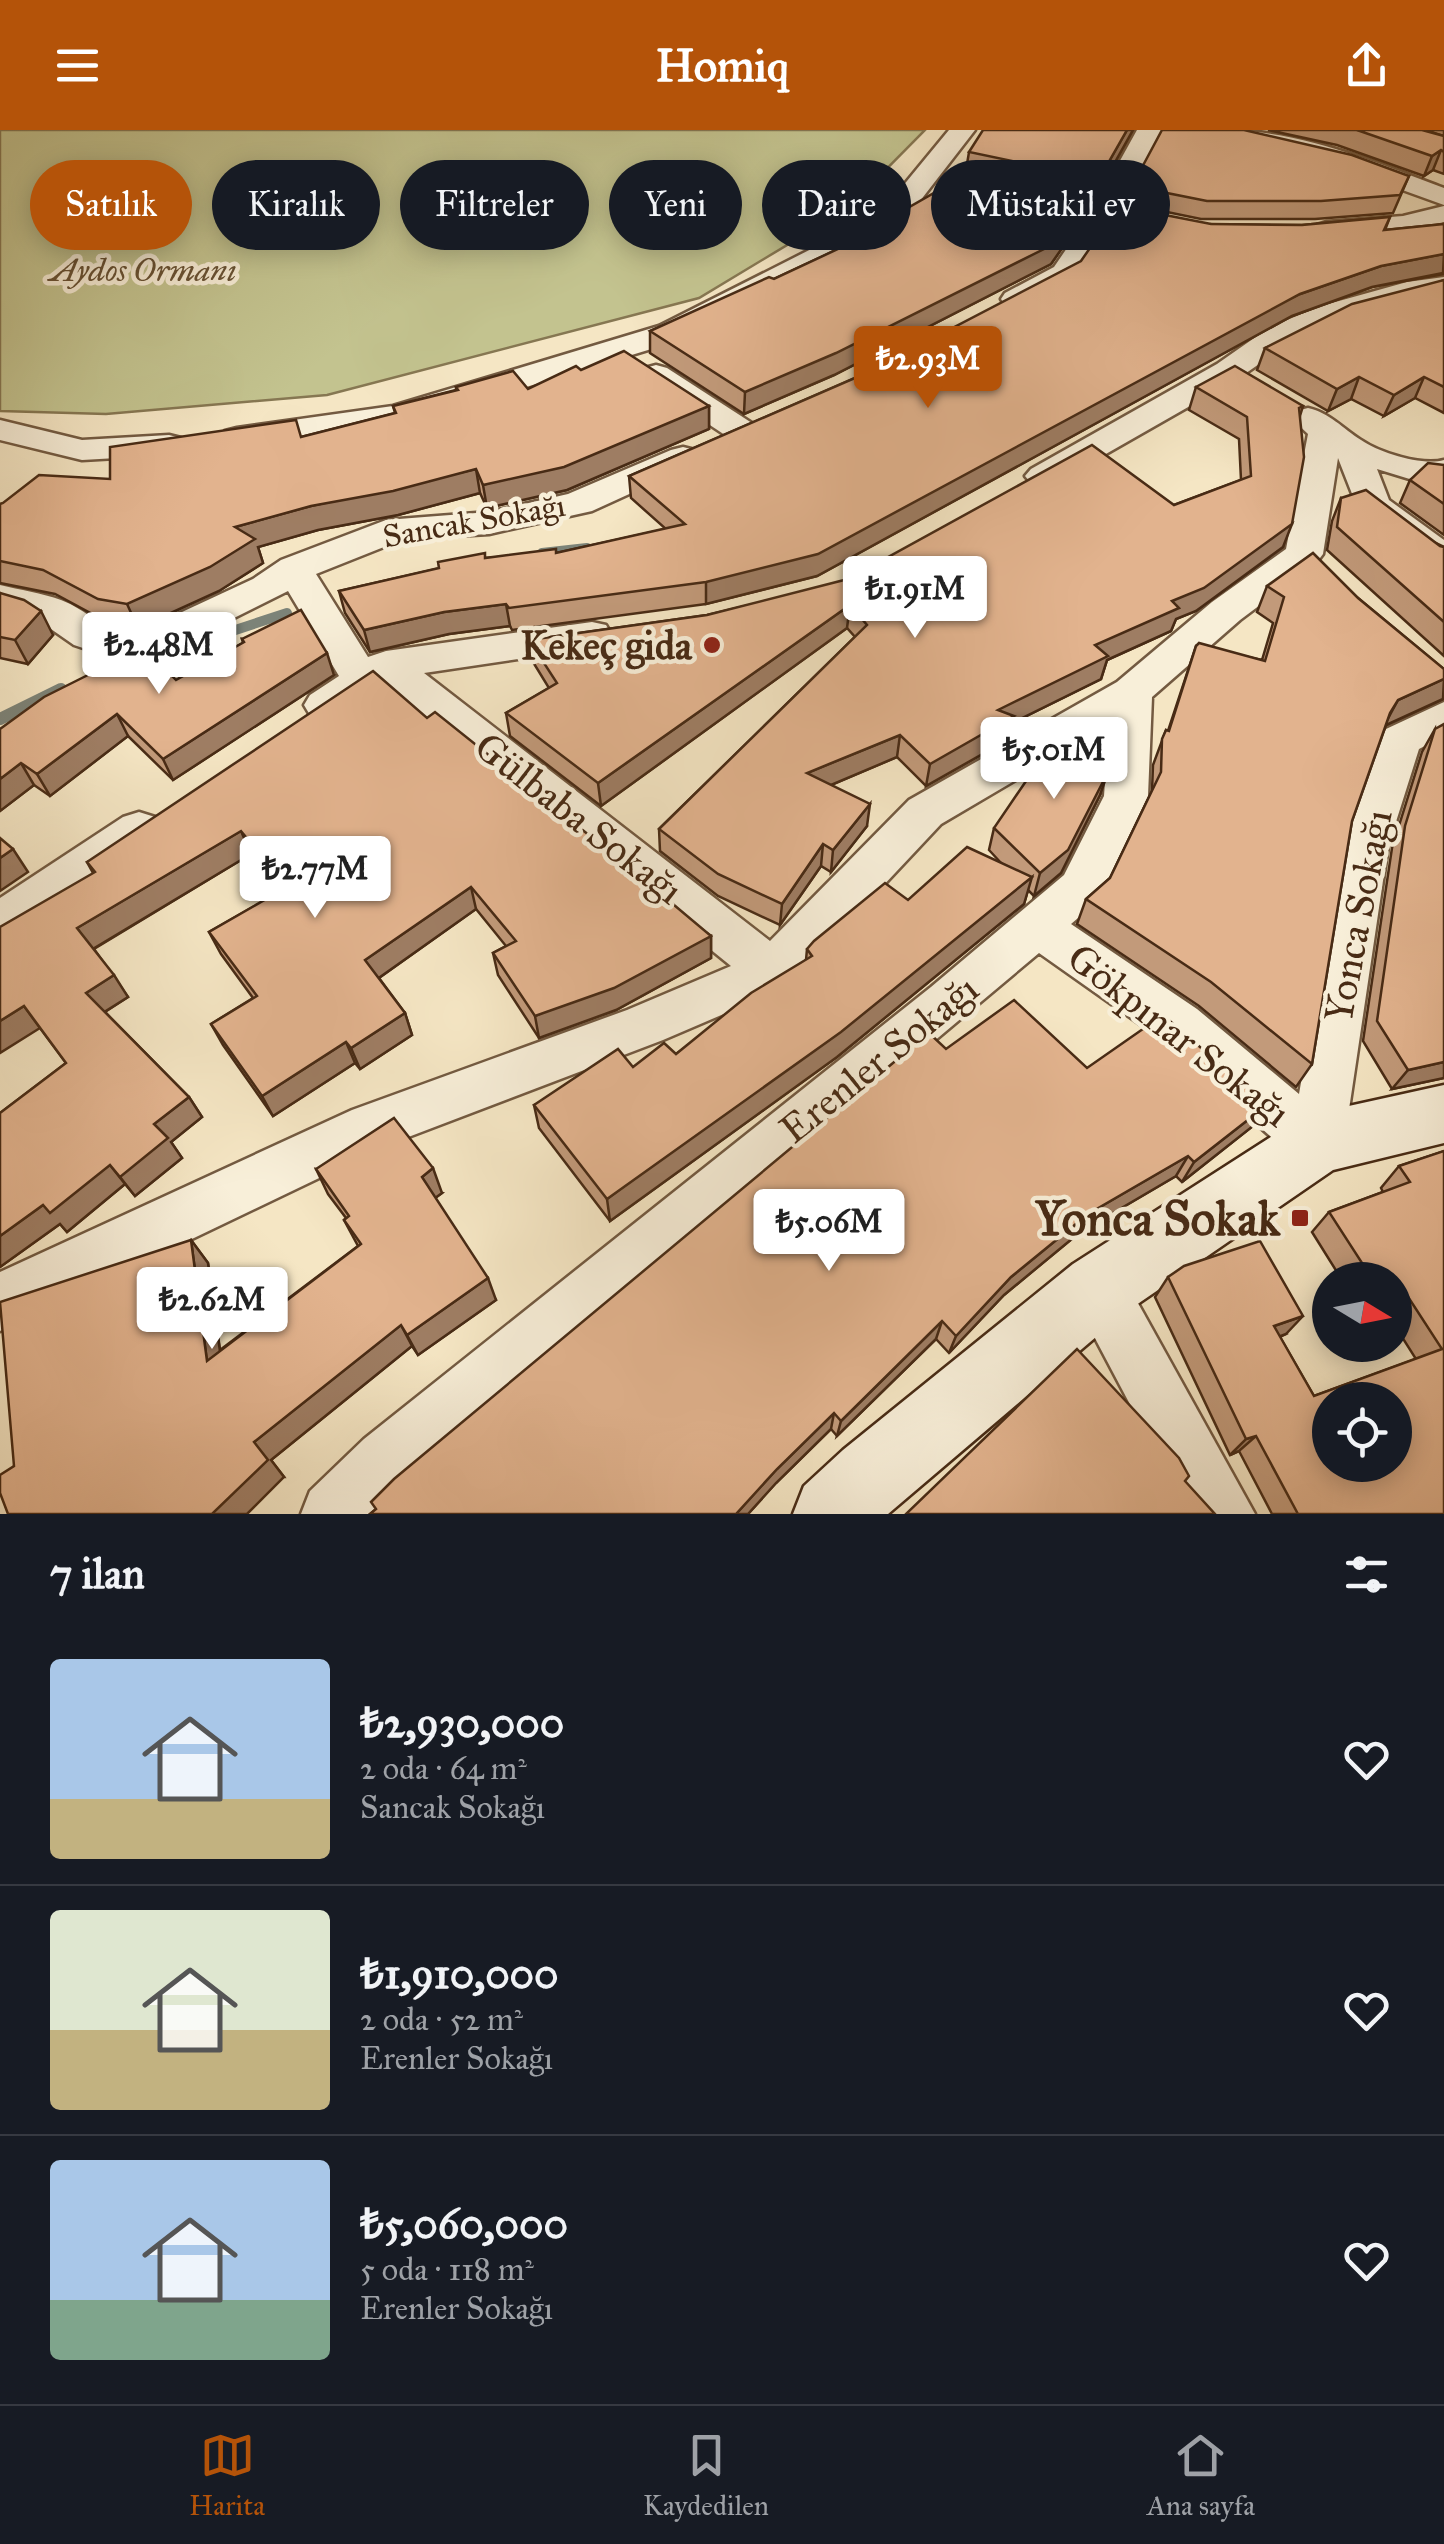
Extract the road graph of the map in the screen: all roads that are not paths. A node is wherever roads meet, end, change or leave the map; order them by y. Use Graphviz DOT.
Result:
graph roads {
  1 [pos="962,130"];
  2 [pos="1150,130"];
  3 [pos="1236,130"];
  4 [pos="1140,160"];
  5 [pos="928,174"];
  6 [pos="931,175"];
  7 [pos="1444,197"];
  8 [pos="1444,214"];
  9 [pos="1296,232"];
  10 [pos="1087,250"];
  11 [pos="1444,286"];
  12 [pos="980,318"];
  13 [pos="616,349"];
  14 [pos="1256,387"];
  15 [pos="779,414"];
  16 [pos="0,430"];
  17 [pos="743,432"];
  18 [pos="1339,440"];
  19 [pos="1442,476"];
  20 [pos="1012,492"];
  21 [pos="1444,558"];
  22 [pos="294,570"];
  23 [pos="0,598"];
  24 [pos="628,630"];
  25 [pos="374,672"];
  26 [pos="1132,692"];
  27 [pos="1444,716"];
  28 [pos="296,724"];
  29 [pos="164,812"];
  30 [pos="0,922"];
  31 [pos="1039,928"];
  32 [pos="772,972"];
  33 [pos="1444,1114"];
  34 [pos="1317,1144"];
  35 [pos="1098,1288"];
  36 [pos="0,1302"];
  37 [pos="332,1514"];
  38 [pos="832,1514"];
  39 [pos="1224,1514"];
  1 -- 5 [label="street"];
  2 -- 4 [label="street"];
  3 -- 7 [label="street"];
  5 -- 6 [label="street"];
  5 -- 13 [label="street"];
  8 -- 9 [label="street"];
  10 -- 12 [label="street"];
  11 -- 14 [label="street"];
  13 -- 16 [label="street"];
  13 -- 17 [label="street"];
  14 -- 18 [label="street"];
  14 -- 20 [label="street"];
  15 -- 17 [label="street, Sancak Sokağı"];
  17 -- 22 [label="street, Sancak Sokağı"];
  18 -- 19 [label="street"];
  18 -- 21 [label="street"];
  18 -- 26 [label="street"];
  22 -- 23 [label="street, Sancak Sokağı"];
  22 -- 25 [label="street, Gülbaba Sokağı"];
  24 -- 25 [label="street"];
  25 -- 28 [label="street"];
  25 -- 32 [label="street, Gülbaba Sokağı"];
  26 -- 31 [label="street, Erenler Sokağı"];
  26 -- 32 [label="street"];
  27 -- 34 [label="street, Yonca Sokağı"];
  29 -- 30 [label="street"];
  31 -- 34 [label="street, Gökpınar Sokağı"];
  31 -- 37 [label="street, Erenler Sokağı"];
  32 -- 36 [label="street"];
  33 -- 34 [label="street"];
  34 -- 35 [label="street"];
  35 -- 38 [label="street"];
  35 -- 39 [label="street"];
}
